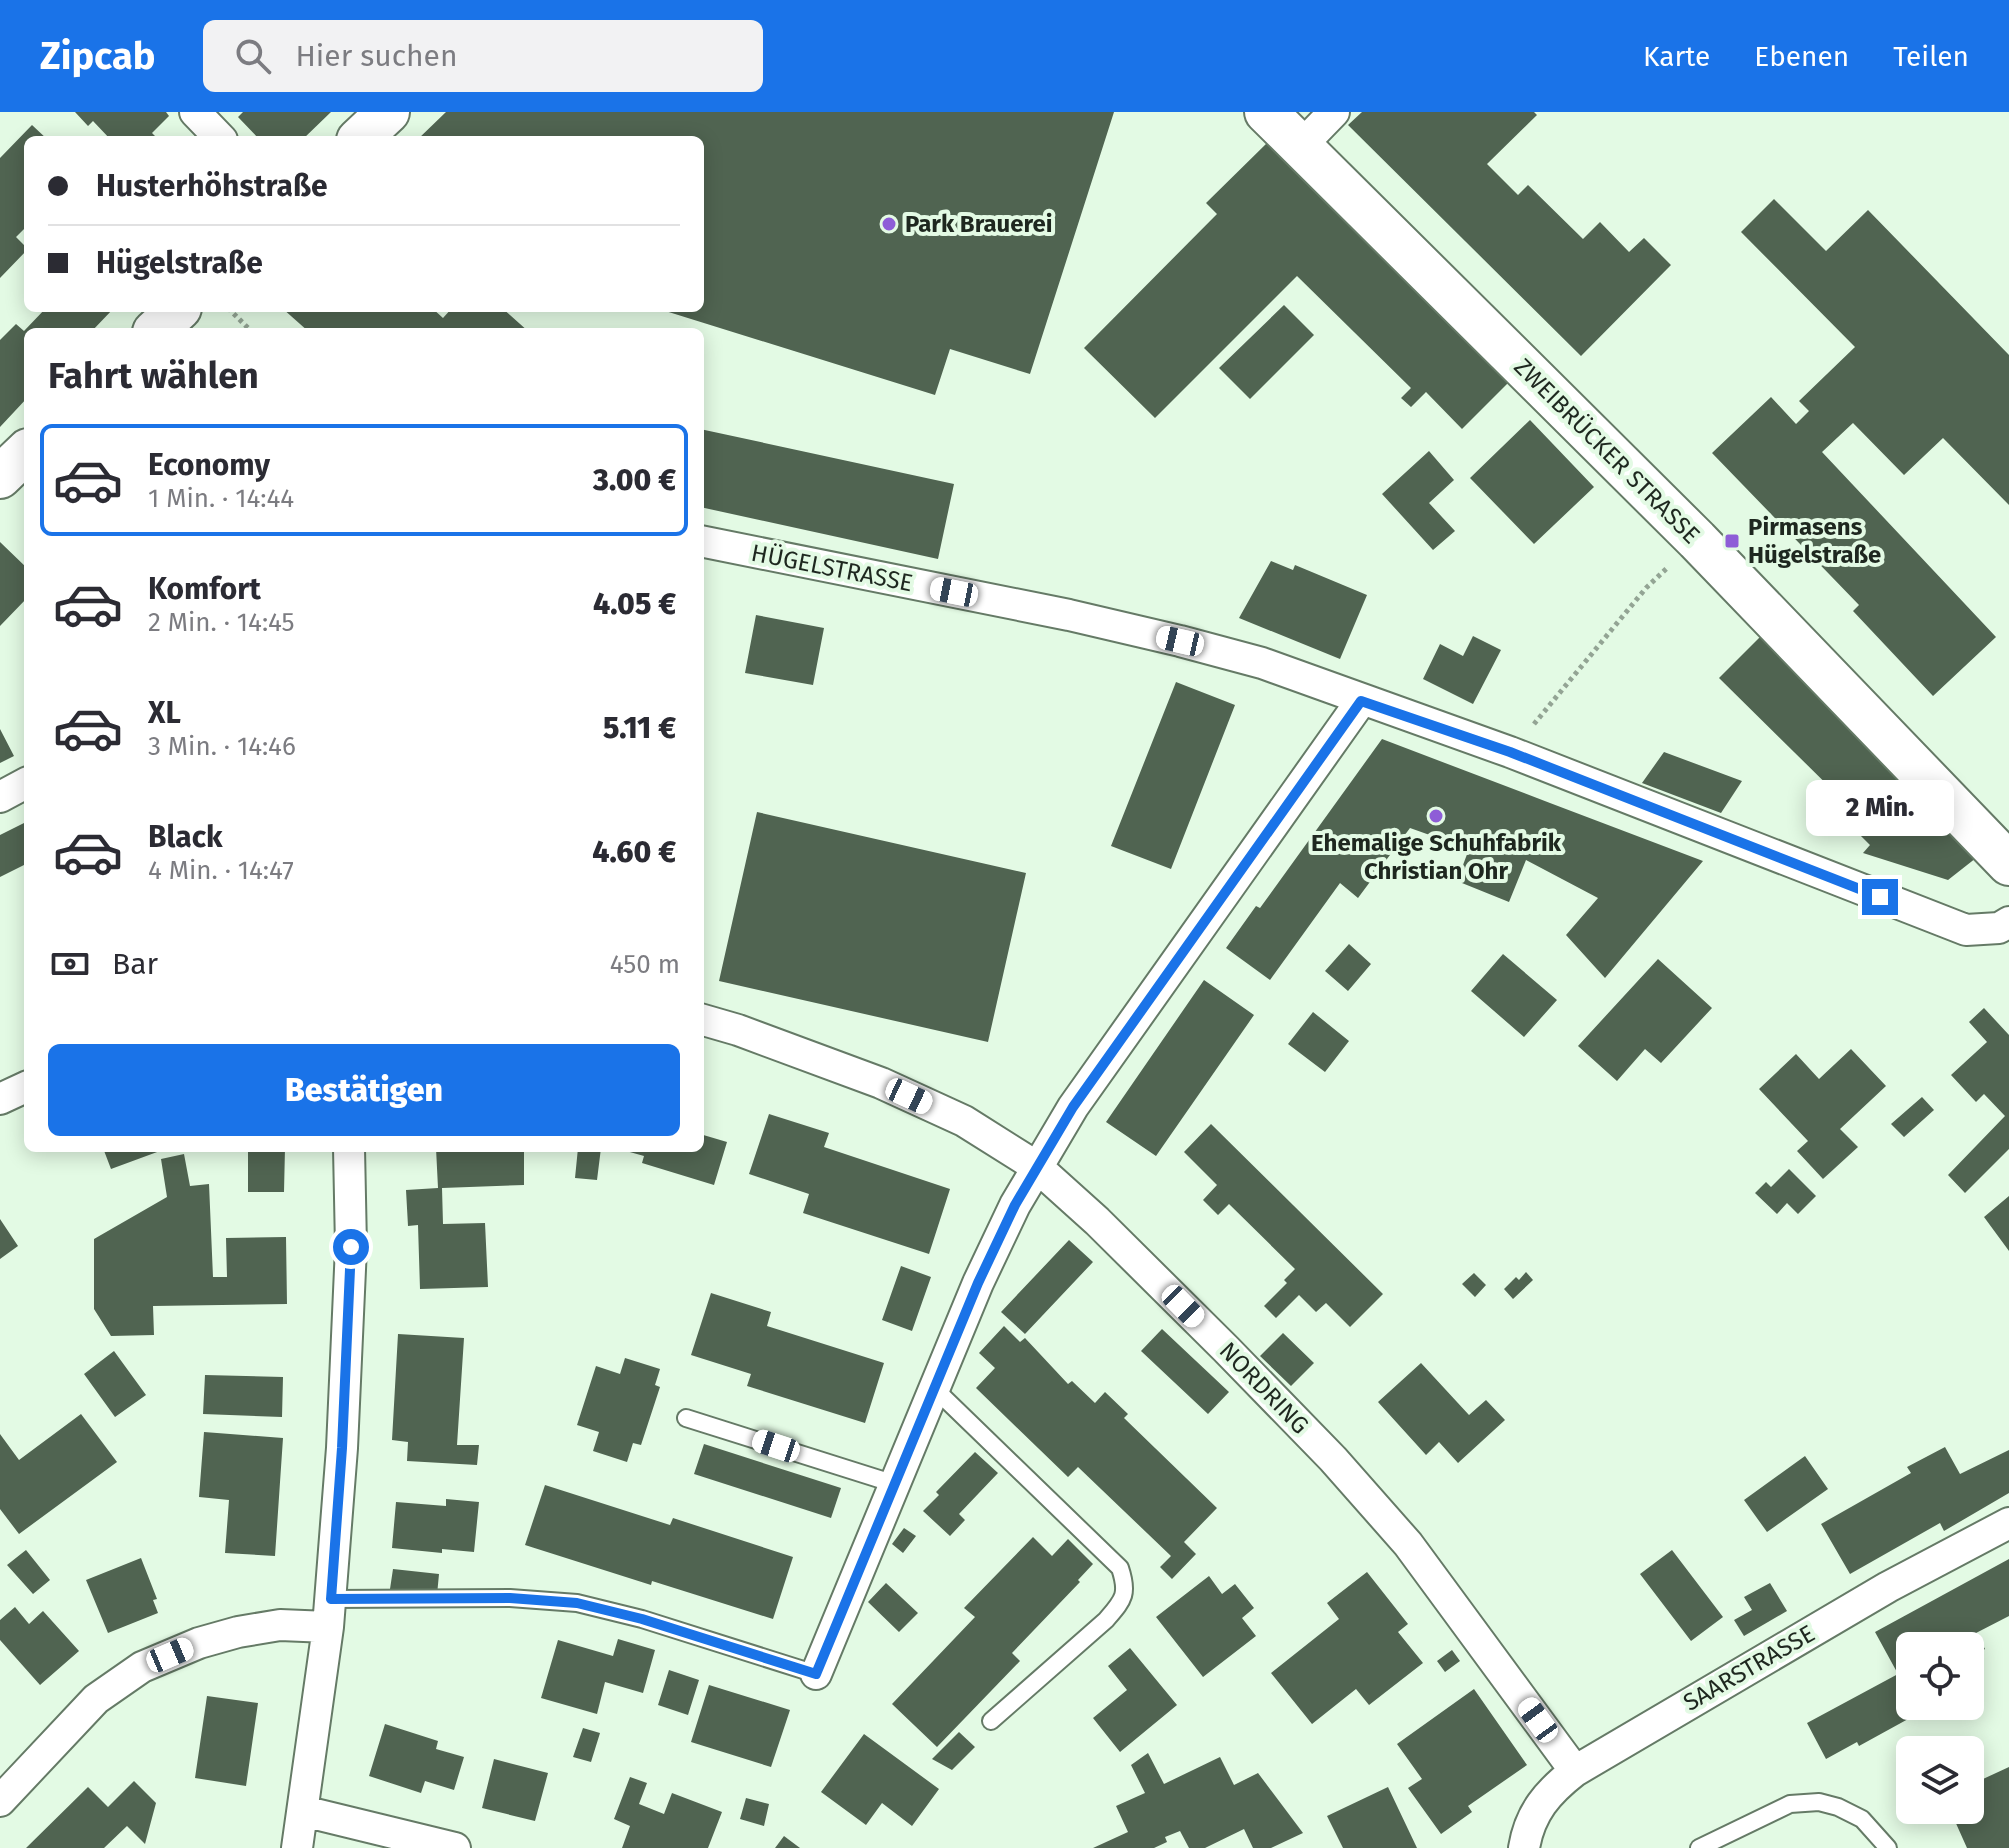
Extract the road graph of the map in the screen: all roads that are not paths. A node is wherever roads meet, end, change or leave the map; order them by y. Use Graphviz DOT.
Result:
graph roads {
  1 [pos="195,112"];
  2 [pos="388,112"];
  3 [pos="1266,112"];
  4 [pos="1334,112"];
  5 [pos="218,136"];
  6 [pos="362,136"];
  7 [pos="1300,147"];
  8 [pos="176,312"];
  9 [pos="158,328"];
  10 [pos="24,454"];
  11 [pos="0,477"];
  12 [pos="704,542"];
  13 [pos="1361,701"];
  14 [pos="24,784"];
  15 [pos="0,797"];
  16 [pos="2009,864"];
  17 [pos="2009,922"];
  18 [pos="704,1020"];
  19 [pos="24,1088"];
  20 [pos="0,1099"];
  21 [pos="349,1152"];
  22 [pos="1037,1167"];
  23 [pos="935,1389"];
  24 [pos="686,1418"];
  25 [pos="895,1484"];
  26 [pos="2009,1523"];
  27 [pos="329,1613"];
  28 [pos="816,1674"];
  29 [pos="991,1721"];
  30 [pos="1575,1771"];
  31 [pos="0,1801"];
  32 [pos="303,1811"];
  33 [pos="297,1848"];
  34 [pos="455,1848"];
  35 [pos="1524,1848"];
  36 [pos="1699,1848"];
  37 [pos="1888,1848"];
  1 -- 5 [label="street"];
  2 -- 6 [label="street"];
  3 -- 7 [label="street, ZWEIBRÜCKER STRASSE"];
  4 -- 7 [label="street"];
  7 -- 16 [label="street, ZWEIBRÜCKER STRASSE"];
  8 -- 9 [label="street"];
  10 -- 11 [label="street"];
  12 -- 13 [label="street, HÜGELSTRASSE"];
  13 -- 17 [label="street, HÜGELSTRASSE"];
  13 -- 22 [label="street"];
  14 -- 15 [label="street"];
  18 -- 22 [label="street, NORDRING"];
  19 -- 20 [label="street"];
  21 -- 27 [label="street"];
  22 -- 23 [label="street"];
  22 -- 30 [label="street, NORDRING"];
  23 -- 25 [label="street"];
  23 -- 29 [label="lane"];
  24 -- 25 [label="lane"];
  25 -- 28 [label="street"];
  26 -- 30 [label="street, SAARSTRASSE"];
  27 -- 28 [label="lane"];
  27 -- 31 [label="street"];
  27 -- 32 [label="street"];
  30 -- 35 [label="street, SAARSTRASSE"];
  32 -- 33 [label="street"];
  32 -- 34 [label="street"];
  36 -- 37 [label="lane"];
}
